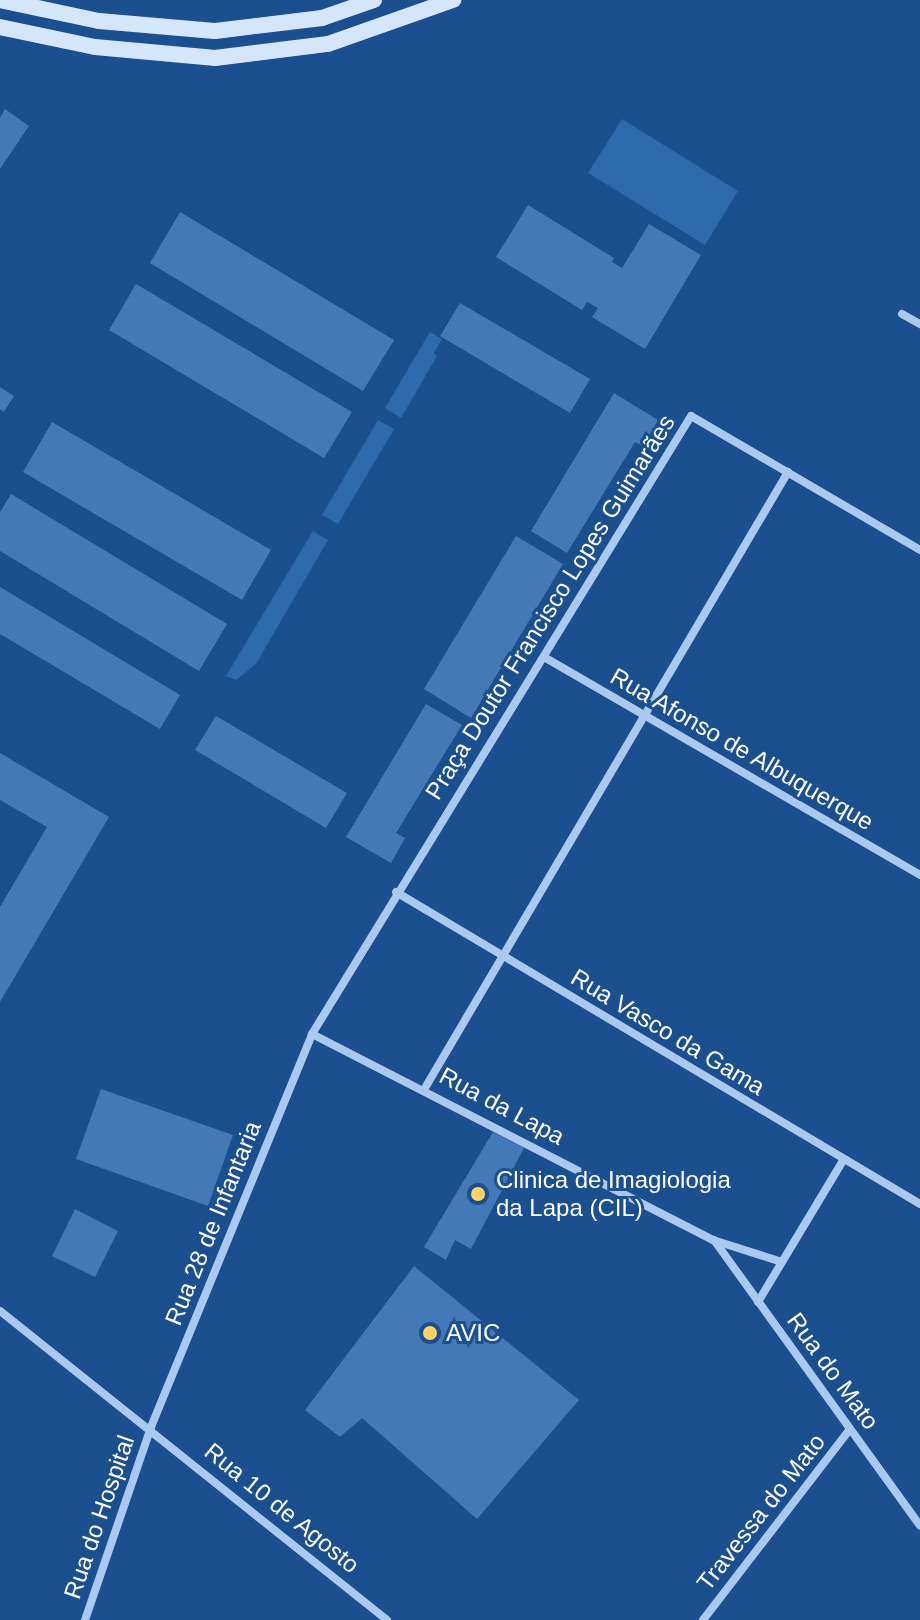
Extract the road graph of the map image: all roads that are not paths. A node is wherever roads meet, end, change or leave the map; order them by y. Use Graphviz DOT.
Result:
graph roads {
  1 [pos="0,0"];
  2 [pos="374,0"];
  3 [pos="453,0"];
  4 [pos="0,27"];
  5 [pos="902,314"];
  6 [pos="920,324"];
  7 [pos="788,472"];
  8 [pos="920,550"];
  9 [pos="544,657"];
  10 [pos="646,715"];
  11 [pos="920,875"];
  12 [pos="396,892"];
  13 [pos="505,959"];
  14 [pos="312,1034"];
  15 [pos="425,1088"];
  16 [pos="844,1159"];
  17 [pos="920,1204"];
  18 [pos="713,1240"];
  19 [pos="782,1262"];
  20 [pos="758,1302"];
  21 [pos="0,1311"];
  22 [pos="151,1427"];
  23 [pos="850,1429"];
  24 [pos="920,1526"];
  25 [pos="705,1619"];
  26 [pos="85,1620"];
  27 [pos="387,1620"];
  1 -- 2 [label="main road"];
  3 -- 4 [label="main road"];
  5 -- 6 [label="street"];
  7 -- 8 [label="street, Praça Doutor Francisco Lopes Guimarães"];
  7 -- 9 [label="street, Praça Doutor Francisco Lopes Guimarães"];
  7 -- 10 [label="street"];
  9 -- 10 [label="street, Rua Afonso de Albuquerque"];
  9 -- 12 [label="street, Praça Doutor Francisco Lopes Guimarães"];
  10 -- 11 [label="street, Rua Afonso de Albuquerque"];
  10 -- 13 [label="street"];
  12 -- 13 [label="street, Rua Vasco da Gama"];
  12 -- 14 [label="street, Praça Doutor Francisco Lopes Guimarães"];
  13 -- 15 [label="street"];
  13 -- 16 [label="street, Rua Vasco da Gama"];
  14 -- 15 [label="street, Rua da Lapa"];
  14 -- 22 [label="street, Rua 28 de Infantaria"];
  15 -- 18 [label="street, Rua da Lapa"];
  16 -- 17 [label="street, Rua Vasco da Gama"];
  16 -- 19 [label="street"];
  18 -- 19 [label="street, Rua da Lapa"];
  18 -- 20 [label="street, Rua do Mato"];
  19 -- 20 [label="street"];
  20 -- 23 [label="street, Rua do Mato"];
  21 -- 22 [label="street, Rua 10 de Agosto"];
  22 -- 26 [label="street, Rua do Hospital"];
  22 -- 27 [label="street, Rua 10 de Agosto"];
  23 -- 24 [label="street, Rua do Mato"];
  23 -- 25 [label="street, Travessa do Mato"];
}
